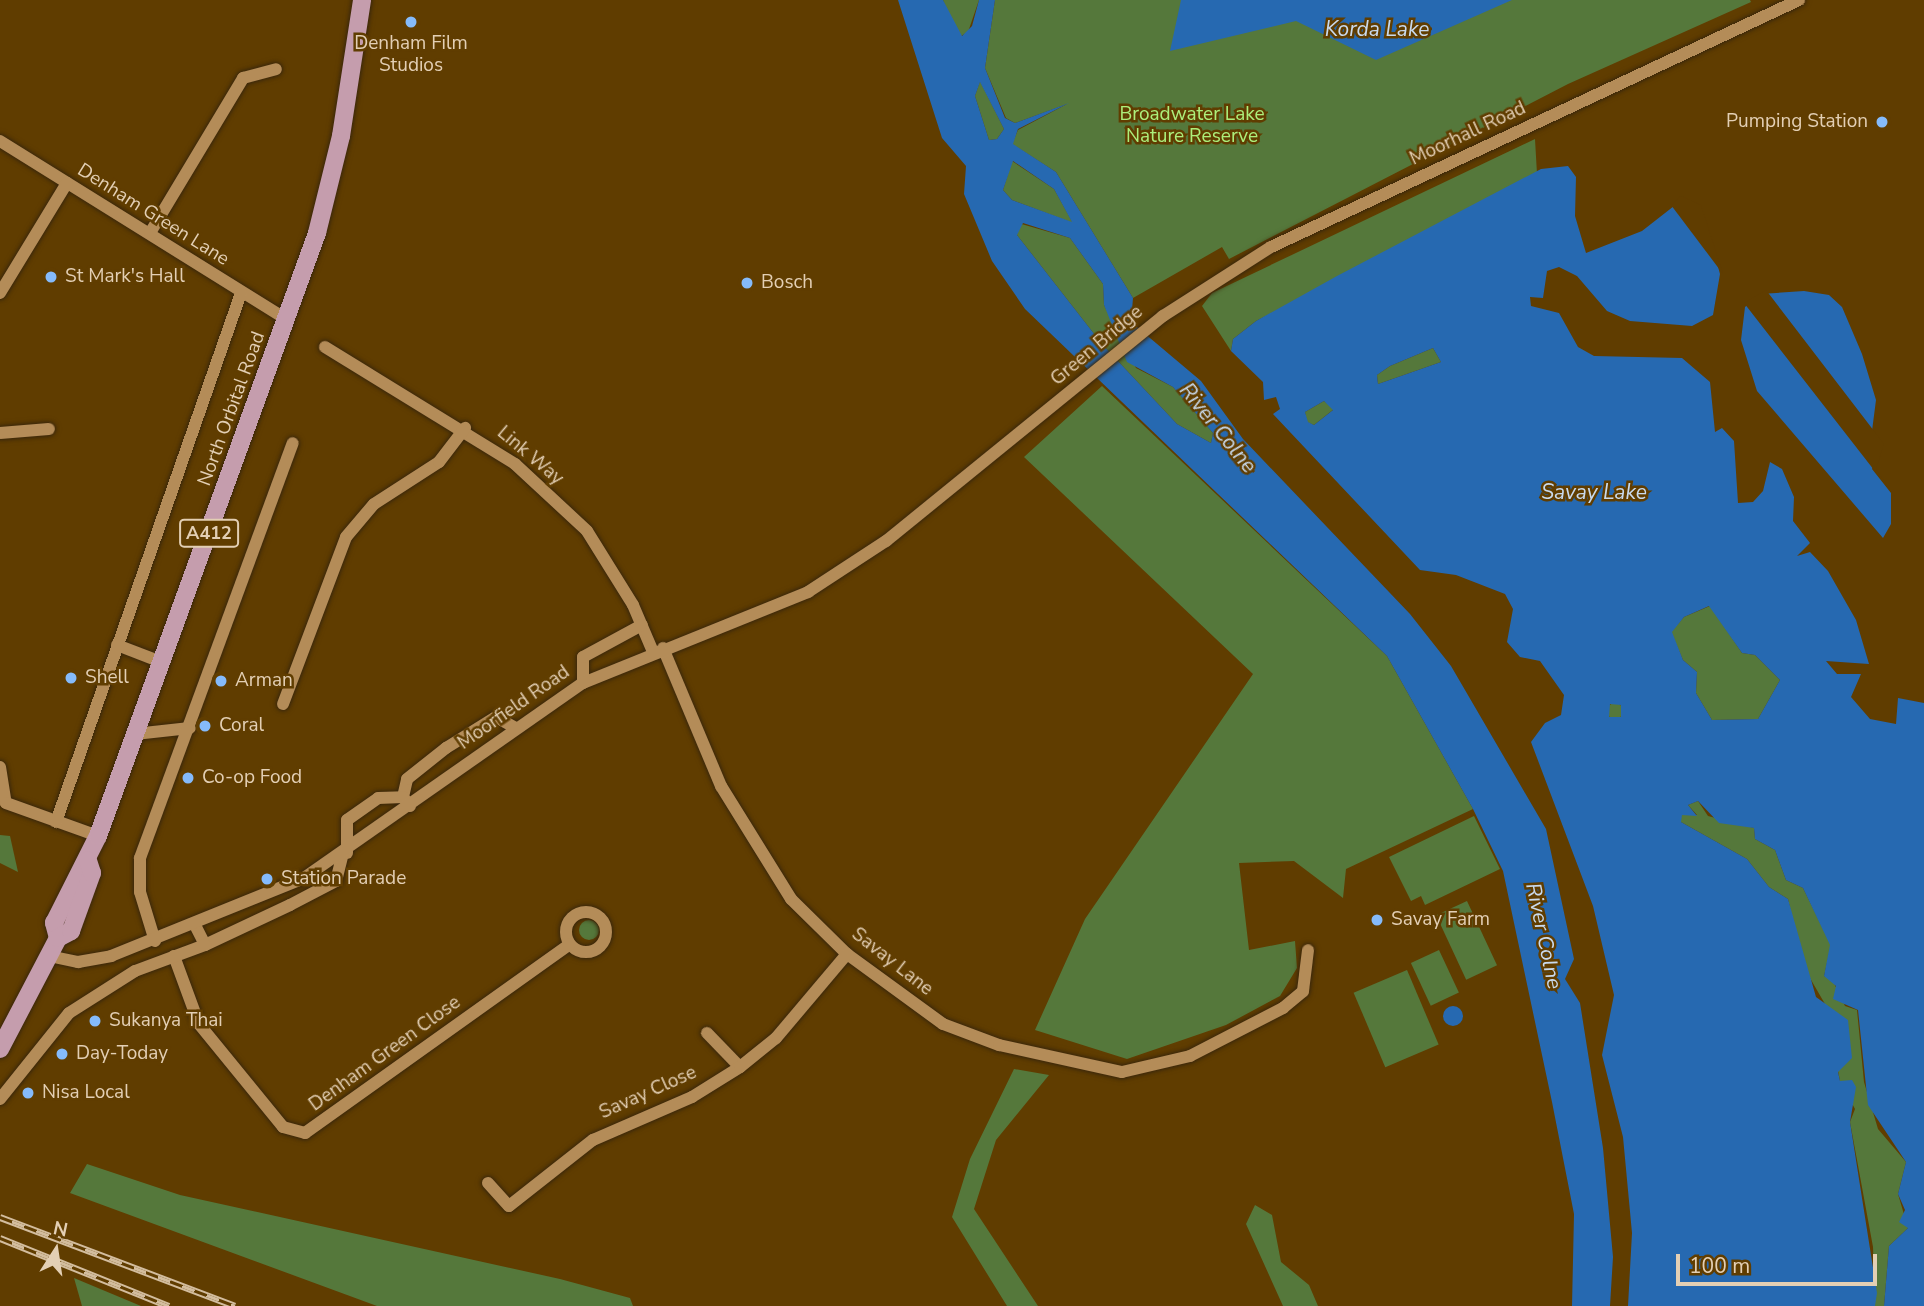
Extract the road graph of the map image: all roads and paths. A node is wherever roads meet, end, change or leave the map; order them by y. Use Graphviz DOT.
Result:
graph roads {
  1 [pos="362,0"];
  2 [pos="1799,0"];
  3 [pos="276,69"];
  4 [pos="0,141"];
  5 [pos="66,183"];
  6 [pos="150,233"];
  7 [pos="0,293"];
  8 [pos="241,293"];
  9 [pos="1163,316"];
  10 [pos="286,319"];
  11 [pos="325,347"];
  12 [pos="1057,405"];
  13 [pos="465,428"];
  14 [pos="49,429"];
  15 [pos="0,433"];
  16 [pos="293,443"];
  17 [pos="642,625"];
  18 [pos="117,645"];
  19 [pos="658,650"];
  20 [pos="161,662"];
  21 [pos="583,682"];
  22 [pos="283,704"];
  23 [pos="190,728"];
  24 [pos="516,728"];
  25 [pos="135,734"];
  26 [pos="0,767"];
  27 [pos="406,801"];
  28 [pos="3,805"];
  29 [pos="56,822"];
  30 [pos="98,836"];
  31 [pos="345,855"];
  32 [pos="195,925"];
  33 [pos="155,941"];
  34 [pos="570,944"];
  35 [pos="205,945"];
  36 [pos="1308,950"];
  37 [pos="847,954"];
  38 [pos="49,956"];
  39 [pos="174,956"];
  40 [pos="707,1033"];
  41 [pos="0,1049"];
  42 [pos="740,1067"];
  43 [pos="0,1099"];
  44 [pos="488,1183"];
  1 -- 10 [label="main road, North Orbital Road / A412"];
  2 -- 9 [label="street, Moorhall Road"];
  3 -- 6 [label="street"];
  4 -- 5 [label="street, Denham Green Lane"];
  5 -- 6 [label="street, Denham Green Lane"];
  5 -- 7 [label="street"];
  6 -- 8 [label="street, Denham Green Lane"];
  8 -- 10 [label="street, Denham Green Lane"];
  8 -- 18 [label="street"];
  9 -- 12 [label="street, Green Bridge"];
  10 -- 20 [label="main road, North Orbital Road / A412"];
  11 -- 13 [label="street, Link Way"];
  12 -- 19 [label="street, Moorfield Road"];
  13 -- 17 [label="street, Link Way"];
  13 -- 22 [label="street"];
  14 -- 15 [label="street"];
  16 -- 23 [label="street"];
  17 -- 19 [label="street, Link Way"];
  17 -- 21 [label="street"];
  18 -- 20 [label="street"];
  18 -- 29 [label="street"];
  19 -- 21 [label="street, Moorfield Road"];
  19 -- 37 [label="street, Savay Lane"];
  20 -- 25 [label="main road, North Orbital Road / A412"];
  21 -- 24 [label="street, Moorfield Road"];
  23 -- 25 [label="street"];
  23 -- 33 [label="street"];
  24 -- 27 [label="street, Moorfield Road"];
  24 -- 27 [label="street"];
  25 -- 30 [label="main road, North Orbital Road / A412"];
  26 -- 28 [label="street"];
  27 -- 31 [label="street, Moorfield Road"];
  27 -- 31 [label="street"];
  28 -- 29 [label="street"];
  29 -- 30 [label="street"];
  30 -- 38 [label="main road, North Orbital Road / A412"];
  31 -- 32 [label="street, Moorfield Road"];
  31 -- 35 [label="street"];
  32 -- 33 [label="street, Moorfield Road"];
  32 -- 35 [label="street"];
  33 -- 38 [label="street, Moorfield Road"];
  34 -- 39 [label="street, Denham Green Close"];
  35 -- 39 [label="street"];
  36 -- 37 [label="street, Savay Lane"];
  37 -- 42 [label="street, Savay Close"];
  38 -- 41 [label="main road, North Orbital Road / A412"];
  39 -- 43 [label="street"];
  40 -- 42 [label="street"];
  42 -- 44 [label="street, Savay Close"];
}
